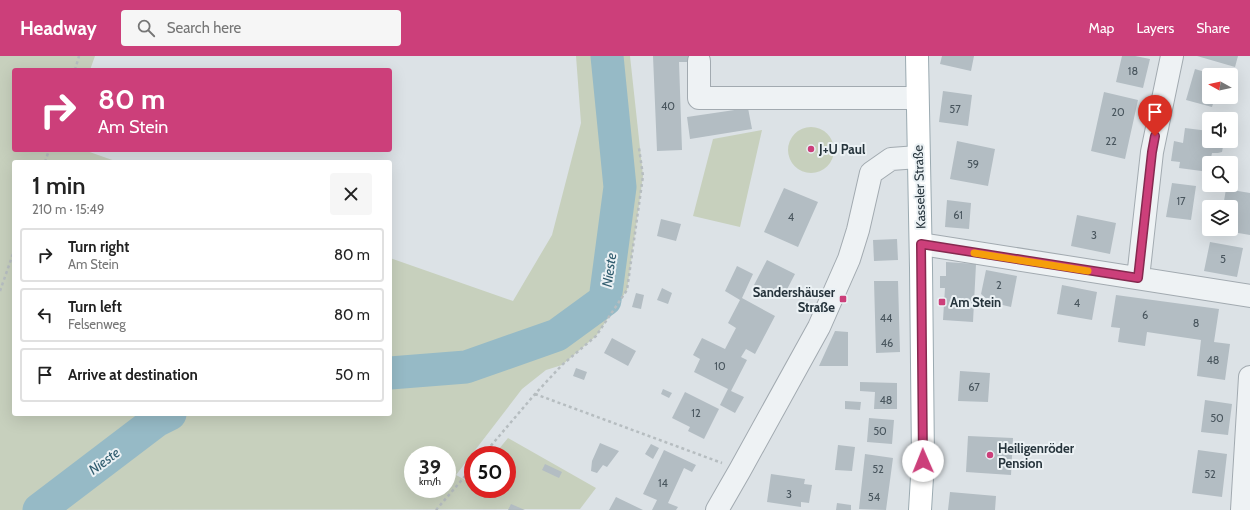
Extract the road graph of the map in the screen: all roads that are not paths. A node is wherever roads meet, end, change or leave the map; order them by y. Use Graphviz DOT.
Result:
graph roads {
  1 [pos="917,56"];
  2 [pos="1172,56"];
  3 [pos="699,61"];
  4 [pos="918,98"];
  5 [pos="918,158"];
  6 [pos="921,244"];
  7 [pos="1138,278"];
  8 [pos="1250,296"];
  9 [pos="1250,376"];
  10 [pos="717,510"];
  11 [pos="920,510"];
  12 [pos="1242,510"];
  1 -- 4 [label="main road, Kasseler Straße"];
  2 -- 7 [label="street"];
  3 -- 4 [label="street"];
  4 -- 5 [label="main road, Kasseler Straße"];
  5 -- 6 [label="main road, Kasseler Straße"];
  5 -- 10 [label="street"];
  6 -- 7 [label="street"];
  6 -- 11 [label="main road, Kasseler Straße"];
  7 -- 8 [label="street"];
  9 -- 12 [label="street"];
}
